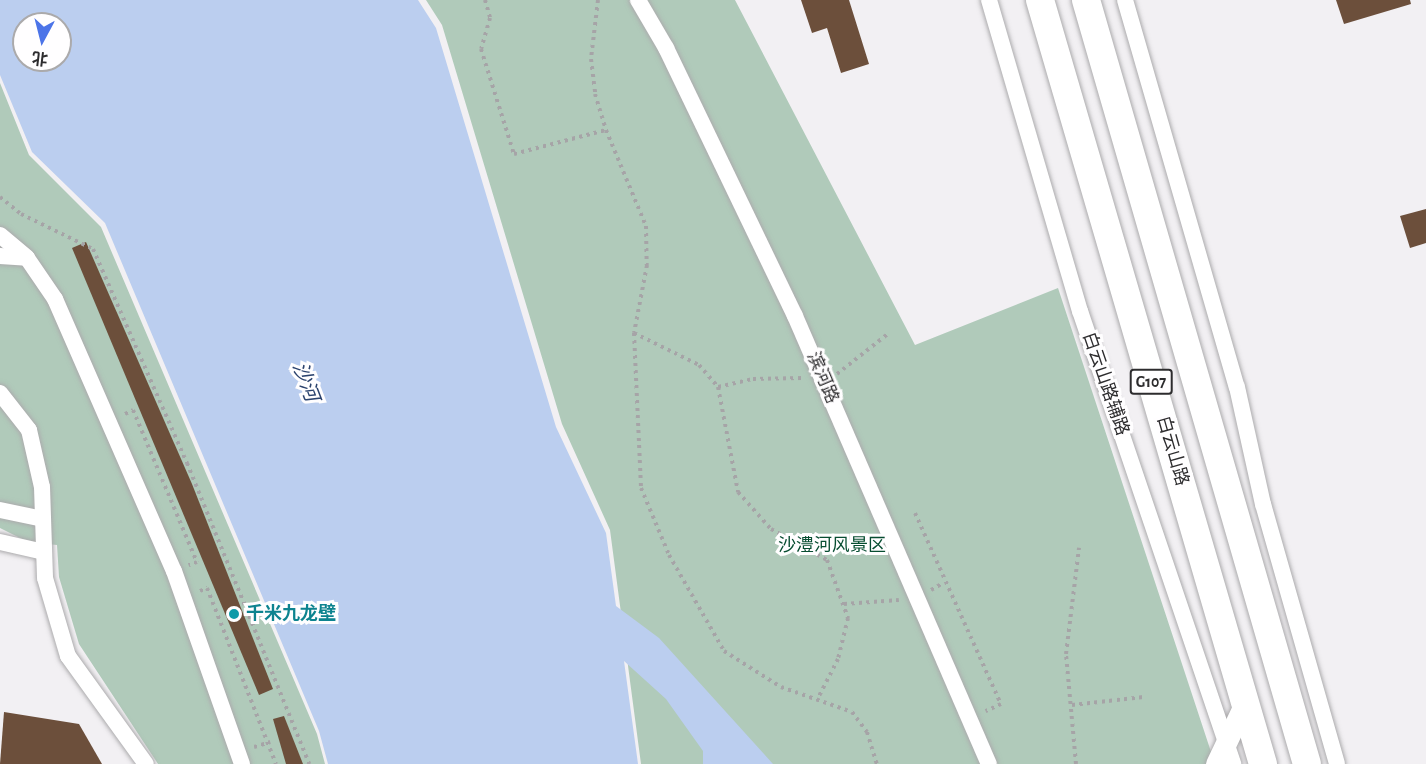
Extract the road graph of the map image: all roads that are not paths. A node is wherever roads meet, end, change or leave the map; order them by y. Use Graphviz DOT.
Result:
graph roads {
  1 [pos="638,0"];
  2 [pos="989,0"];
  3 [pos="1040,0"];
  4 [pos="1086,0"];
  5 [pos="1125,0"];
  6 [pos="0,235"];
  7 [pos="0,256"];
  8 [pos="27,258"];
  9 [pos="0,393"];
  10 [pos="0,510"];
  11 [pos="43,519"];
  12 [pos="0,542"];
  13 [pos="44,552"];
  14 [pos="1245,703"];
  15 [pos="1227,741"];
  16 [pos="146,764"];
  17 [pos="242,764"];
  18 [pos="988,764"];
  19 [pos="1216,764"];
  20 [pos="1233,764"];
  21 [pos="1263,764"];
  22 [pos="1307,764"];
  23 [pos="1337,764"];
  1 -- 18 [label="street, 滨河路"];
  2 -- 15 [label="street, 白云山路辅路"];
  3 -- 14 [label="highway, 白云山路 / G107"];
  4 -- 22 [label="highway, G107"];
  5 -- 23 [label="street"];
  6 -- 8 [label="street"];
  7 -- 8 [label="street"];
  8 -- 17 [label="street"];
  9 -- 11 [label="street"];
  10 -- 11 [label="street"];
  11 -- 13 [label="street"];
  12 -- 13 [label="street"];
  13 -- 16 [label="street"];
  14 -- 15 [label="street"];
  14 -- 21 [label="highway, 白云山路 / G107"];
  15 -- 19 [label="street"];
  15 -- 20 [label="street, 白云山路辅路"];
}
